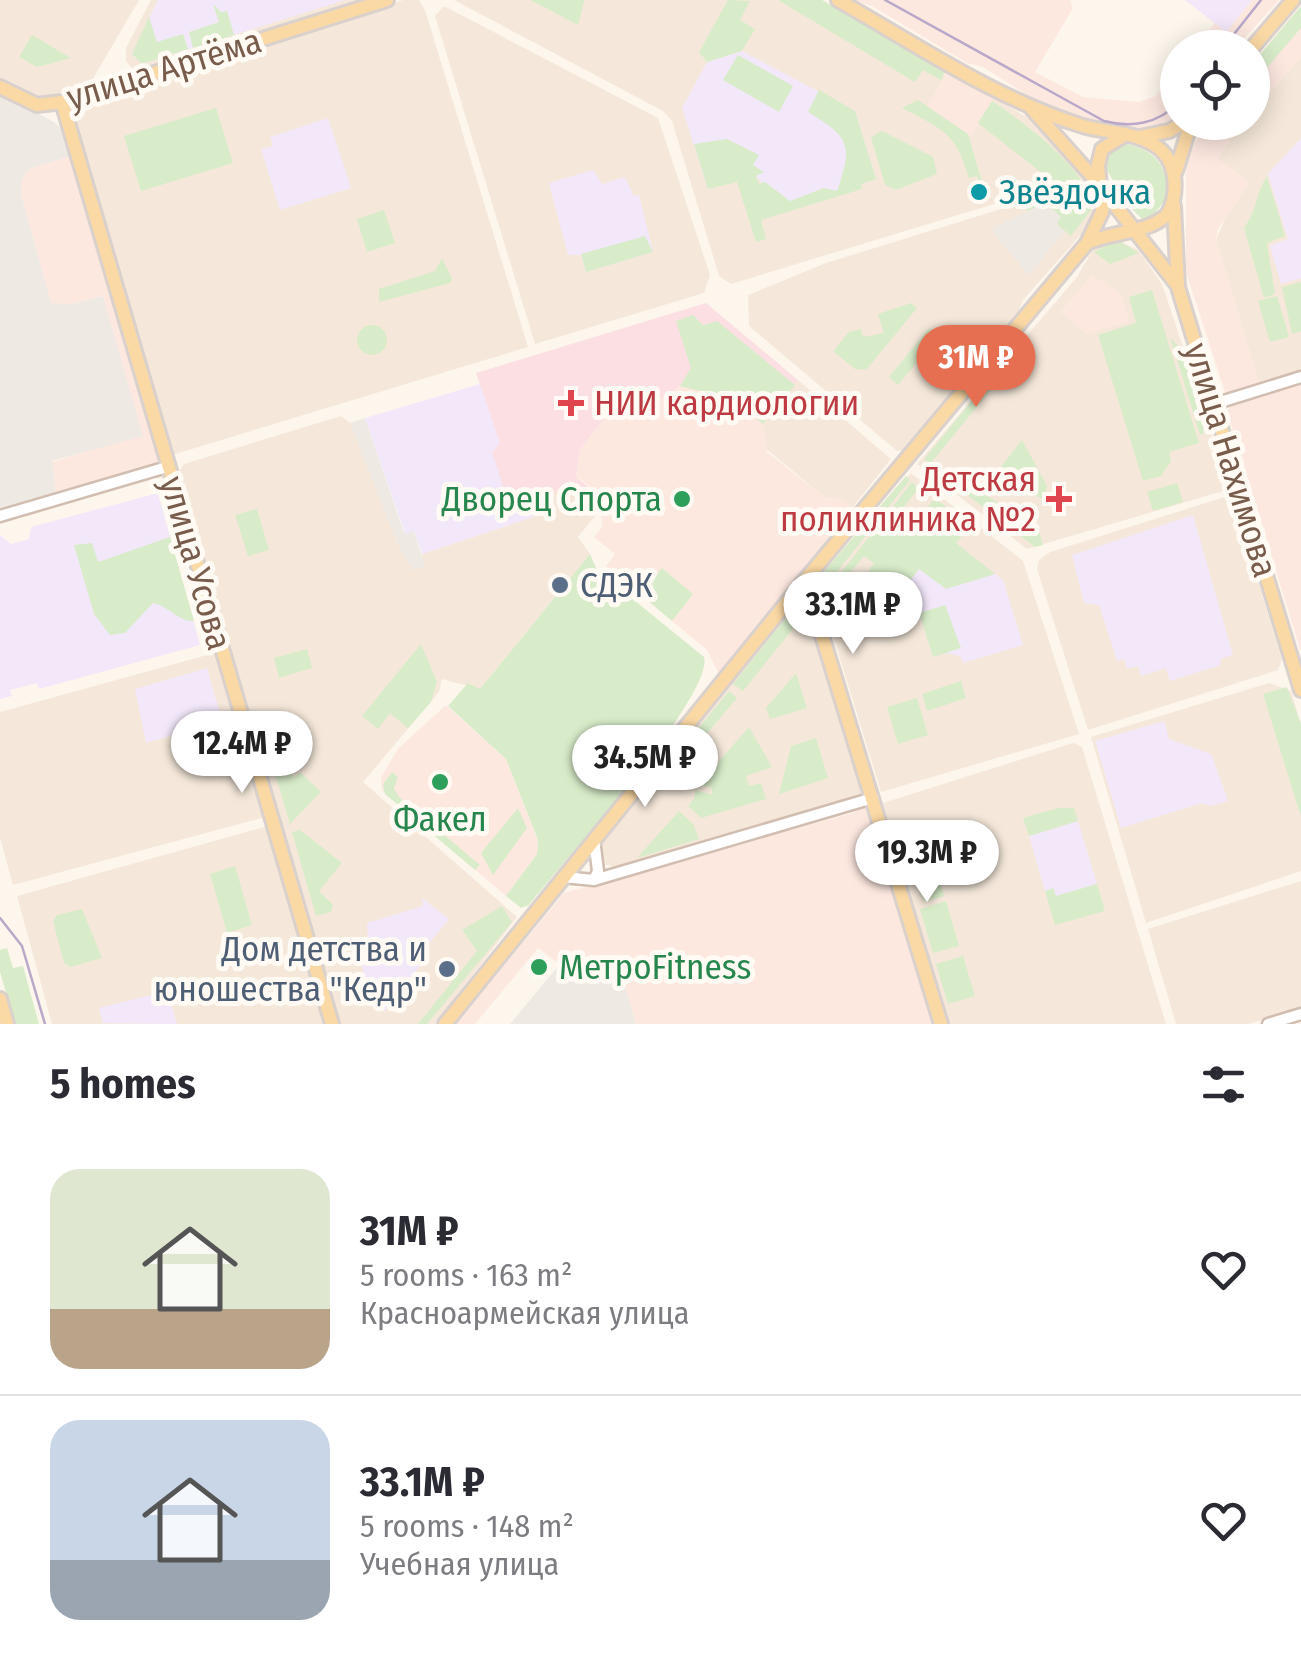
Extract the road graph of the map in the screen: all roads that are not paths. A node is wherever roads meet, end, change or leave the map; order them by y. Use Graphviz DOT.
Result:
graph roads {
  1 [pos="387,0"];
  2 [pos="838,0"];
  3 [pos="1293,0"];
  4 [pos="1267,30"];
  5 [pos="0,87"];
  6 [pos="62,102"];
  7 [pos="1030,107"];
  8 [pos="1160,132"];
  9 [pos="1132,136"];
  10 [pos="1182,140"];
  11 [pos="1175,184"];
  12 [pos="1102,190"];
  13 [pos="1173,203"];
  14 [pos="1132,229"];
  15 [pos="1086,243"];
  16 [pos="1178,287"];
  17 [pos="1301,377"];
  18 [pos="1214,404"];
  19 [pos="167,467"];
  20 [pos="0,516"];
  21 [pos="804,580"];
  22 [pos="1301,690"];
  23 [pos="873,798"];
  24 [pos="594,839"];
  25 [pos="563,877"];
  26 [pos="594,880"];
  27 [pos="0,1000"];
  28 [pos="1301,1014"];
  29 [pos="7,1024"];
  30 [pos="332,1024"];
  31 [pos="445,1024"];
  32 [pos="941,1024"];
  33 [pos="1268,1024"];
  1 -- 6 [label="main road, улица Артёма"];
  2 -- 7 [label="main road"];
  3 -- 4 [label="main road"];
  5 -- 6 [label="main road, улица Артёма"];
  6 -- 19 [label="main road, улица Усова"];
  7 -- 9 [label="main road"];
  7 -- 12 [label="main road"];
  8 -- 9 [label="main road"];
  9 -- 11 [label="main road"];
  9 -- 12 [label="main road"];
  10 -- 11 [label="main road"];
  11 -- 13 [label="main road"];
  12 -- 14 [label="main road"];
  12 -- 15 [label="main road"];
  13 -- 14 [label="main road"];
  13 -- 16 [label="main road, улица Нахимова"];
  14 -- 15 [label="main road"];
  14 -- 16 [label="main road, улица Нахимова"];
  15 -- 21 [label="main road"];
  16 -- 18 [label="main road, улица Нахимова"];
  17 -- 18 [label="street"];
  18 -- 22 [label="main road, улица Нахимова"];
  19 -- 20 [label="street"];
  19 -- 30 [label="main road, улица Усова"];
  21 -- 23 [label="main road"];
  21 -- 24 [label="main road"];
  23 -- 26 [label="street"];
  23 -- 32 [label="main road"];
  24 -- 25 [label="main road"];
  24 -- 26 [label="street"];
  25 -- 26 [label="street"];
  25 -- 31 [label="main road"];
  27 -- 29 [label="main road"];
  28 -- 33 [label="street"];
}
